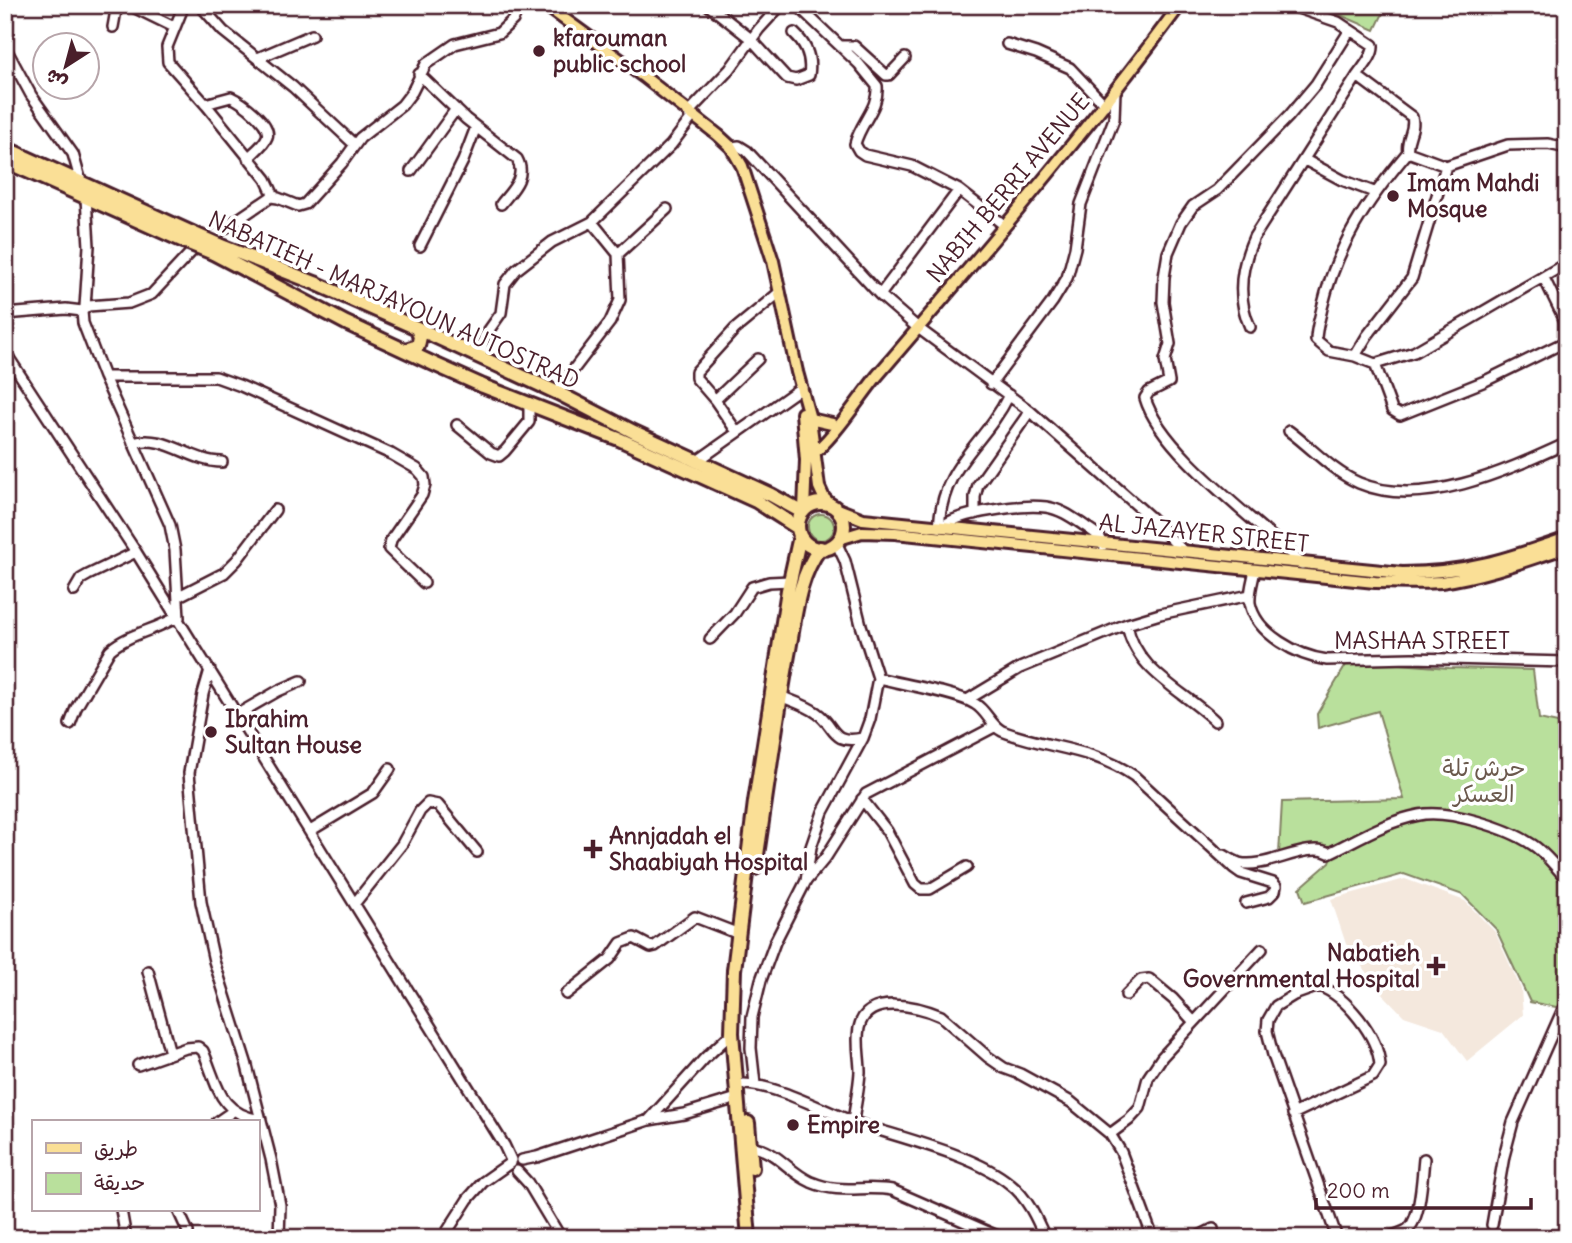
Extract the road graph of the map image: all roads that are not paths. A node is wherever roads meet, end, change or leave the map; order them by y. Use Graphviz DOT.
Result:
graph roads {
  1 [pos="117,5"];
  2 [pos="129,5"];
  3 [pos="184,5"];
  4 [pos="200,5"];
  5 [pos="520,5"];
  6 [pos="545,5"];
  7 [pos="708,5"];
  8 [pos="781,5"];
  9 [pos="797,5"];
  10 [pos="1180,5"];
  11 [pos="1289,5"];
  12 [pos="113,27"];
  13 [pos="174,27"];
  14 [pos="1350,30"];
  15 [pos="794,33"];
  16 [pos="312,35"];
  17 [pos="751,39"];
  18 [pos="1007,44"];
  19 [pos="841,46"];
  20 [pos="5,47"];
  21 [pos="258,58"];
  22 [pos="905,58"];
  23 [pos="419,74"];
  24 [pos="1357,76"];
  25 [pos="1115,91"];
  26 [pos="205,104"];
  27 [pos="1105,105"];
  28 [pos="456,109"];
  29 [pos="690,115"];
  30 [pos="476,127"];
  31 [pos="355,145"];
  32 [pos="731,147"];
  33 [pos="5,148"];
  34 [pos="1567,148"];
  35 [pos="1408,152"];
  36 [pos="248,158"];
  37 [pos="1305,160"];
  38 [pos="5,161"];
  39 [pos="1446,166"];
  40 [pos="411,171"];
  41 [pos="81,182"];
  42 [pos="959,190"];
  43 [pos="1374,192"];
  44 [pos="274,196"];
  45 [pos="86,198"];
  46 [pos="501,204"];
  47 [pos="667,209"];
  48 [pos="592,222"];
  49 [pos="1004,225"];
  50 [pos="188,237"];
  51 [pos="420,246"];
  52 [pos="216,249"];
  53 [pos="618,254"];
  54 [pos="1567,263"];
  55 [pos="1544,278"];
  56 [pos="780,292"];
  57 [pos="880,295"];
  58 [pos="84,309"];
  59 [pos="5,314"];
  60 [pos="1567,324"];
  61 [pos="1250,327"];
  62 [pos="417,328"];
  63 [pos="918,328"];
  64 [pos="5,338"];
  65 [pos="1567,341"];
  66 [pos="448,342"];
  67 [pos="5,350"];
  68 [pos="405,351"];
  69 [pos="1355,356"];
  70 [pos="481,358"];
  71 [pos="758,359"];
  72 [pos="1375,364"];
  73 [pos="436,365"];
  74 [pos="104,377"];
  75 [pos="991,384"];
  76 [pos="800,389"];
  77 [pos="558,393"];
  78 [pos="863,394"];
  79 [pos="1009,395"];
  80 [pos="715,400"];
  81 [pos="529,405"];
  82 [pos="1030,411"];
  83 [pos="810,419"];
  84 [pos="832,424"];
  85 [pos="457,425"];
  86 [pos="1289,431"];
  87 [pos="737,432"];
  88 [pos="134,443"];
  89 [pos="1567,443"];
  90 [pos="810,451"];
  91 [pos="222,461"];
  92 [pos="696,462"];
  93 [pos="834,507"];
  94 [pos="275,510"];
  95 [pos="803,511"];
  96 [pos="975,514"];
  97 [pos="940,527"];
  98 [pos="799,532"];
  99 [pos="1567,538"];
  100 [pos="838,541"];
  101 [pos="1103,545"];
  102 [pos="1567,547"];
  103 [pos="820,548"];
  104 [pos="136,552"];
  105 [pos="1184,552"];
  106 [pos="1302,564"];
  107 [pos="1255,570"];
  108 [pos="790,581"];
  109 [pos="424,583"];
  110 [pos="74,591"];
  111 [pos="1250,595"];
  112 [pos="178,596"];
  113 [pos="178,619"];
  114 [pos="1126,624"];
  115 [pos="710,639"];
  116 [pos="1567,662"];
  117 [pos="210,670"];
  118 [pos="878,678"];
  119 [pos="301,681"];
  120 [pos="780,696"];
  121 [pos="967,700"];
  122 [pos="238,714"];
  123 [pos="1215,721"];
  124 [pos="70,724"];
  125 [pos="994,727"];
  126 [pos="863,738"];
  127 [pos="390,769"];
  128 [pos="862,799"];
  129 [pos="310,831"];
  130 [pos="477,852"];
  131 [pos="1216,852"];
  132 [pos="967,867"];
  133 [pos="1567,880"];
  134 [pos="806,881"];
  135 [pos="355,903"];
  136 [pos="1246,903"];
  137 [pos="739,934"];
  138 [pos="1262,949"];
  139 [pos="148,971"];
  140 [pos="565,994"];
  141 [pos="1126,995"];
  142 [pos="1567,1000"];
  143 [pos="1194,1022"];
  144 [pos="732,1033"];
  145 [pos="170,1053"];
  146 [pos="138,1065"];
  147 [pos="750,1084"];
  148 [pos="737,1098"];
  149 [pos="233,1111"];
  150 [pos="1293,1114"];
  151 [pos="220,1120"];
  152 [pos="260,1120"];
  153 [pos="649,1121"];
  154 [pos="853,1122"];
  155 [pos="1110,1134"];
  156 [pos="750,1146"];
  157 [pos="1424,1159"];
  158 [pos="517,1164"];
  159 [pos="121,1212"];
  160 [pos="179,1212"];
  161 [pos="1492,1225"];
  162 [pos="1213,1229"];
  163 [pos="188,1232"];
  164 [pos="1411,1234"];
  165 [pos="126,1238"];
  166 [pos="279,1238"];
  167 [pos="443,1238"];
  168 [pos="561,1238"];
  169 [pos="749,1238"];
  170 [pos="757,1238"];
  171 [pos="1002,1238"];
  172 [pos="1045,1238"];
  173 [pos="1153,1238"];
  174 [pos="1195,1238"];
  175 [pos="1337,1238"];
  176 [pos="1387,1238"];
  1 -- 12 [label="street"];
  2 -- 13 [label="street"];
  3 -- 13 [label="street"];
  4 -- 21 [label="street"];
  5 -- 23 [label="street"];
  6 -- 29 [label="main road"];
  7 -- 17 [label="street"];
  8 -- 17 [label="street"];
  9 -- 19 [label="street"];
  10 -- 25 [label="main road, NABIH BERRI AVENUE"];
  11 -- 14 [label="street"];
  13 -- 26 [label="street"];
  14 -- 24 [label="street"];
  14 -- 106 [label="street"];
  15 -- 17 [label="street"];
  16 -- 21 [label="street"];
  17 -- 29 [label="street"];
  18 -- 27 [label="street"];
  19 -- 22 [label="street"];
  19 -- 42 [label="street"];
  20 -- 41 [label="street"];
  21 -- 31 [label="street"];
  23 -- 28 [label="street"];
  23 -- 31 [label="street"];
  24 -- 35 [label="street"];
  24 -- 37 [label="street"];
  25 -- 27 [label="main road, NABIH BERRI AVENUE"];
  25 -- 75 [label="street"];
  26 -- 36 [label="street"];
  26 -- 36 [label="street"];
  27 -- 49 [label="main road, NABIH BERRI AVENUE"];
  28 -- 30 [label="street"];
  28 -- 40 [label="street"];
  29 -- 32 [label="main road"];
  29 -- 48 [label="street"];
  30 -- 46 [label="street"];
  30 -- 51 [label="street"];
  31 -- 44 [label="street"];
  32 -- 56 [label="main road"];
  32 -- 57 [label="street"];
  33 -- 41 [label="highway, NABATIEH - MARJAYOUN AUTOSTRAD"];
  34 -- 39 [label="street"];
  35 -- 39 [label="street"];
  35 -- 43 [label="street"];
  36 -- 44 [label="street"];
  37 -- 43 [label="street"];
  37 -- 61 [label="street"];
  38 -- 45 [label="highway, NABATIEH - MARJAYOUN AUTOSTRAD"];
  39 -- 69 [label="street"];
  41 -- 50 [label="highway, NABATIEH - MARJAYOUN AUTOSTRAD"];
  42 -- 49 [label="street"];
  42 -- 57 [label="street"];
  43 -- 69 [label="street"];
  44 -- 58 [label="street"];
  45 -- 50 [label="highway, NABATIEH - MARJAYOUN AUTOSTRAD"];
  45 -- 58 [label="street"];
  47 -- 53 [label="street"];
  48 -- 53 [label="street"];
  48 -- 70 [label="street"];
  49 -- 63 [label="main road, NABIH BERRI AVENUE"];
  50 -- 52 [label="highway, NABATIEH - MARJAYOUN AUTOSTRAD, bridge"];
  52 -- 62 [label="highway, NABATIEH - MARJAYOUN AUTOSTRAD"];
  52 -- 68 [label="highway, NABATIEH - MARJAYOUN AUTOSTRAD"];
  53 -- 77 [label="street"];
  54 -- 55 [label="street"];
  55 -- 60 [label="street"];
  55 -- 72 [label="street"];
  56 -- 76 [label="main road"];
  56 -- 80 [label="street"];
  57 -- 63 [label="street"];
  58 -- 59 [label="street"];
  58 -- 74 [label="street"];
  62 -- 66 [label="highway, NABATIEH - MARJAYOUN AUTOSTRAD"];
  62 -- 68 [label="highway"];
  63 -- 75 [label="street"];
  63 -- 78 [label="main road, NABIH BERRI AVENUE"];
  64 -- 67 [label="street"];
  65 -- 72 [label="street"];
  66 -- 70 [label="highway, NABATIEH - MARJAYOUN AUTOSTRAD"];
  66 -- 73 [label="highway"];
  67 -- 104 [label="street"];
  68 -- 73 [label="highway, NABATIEH - MARJAYOUN AUTOSTRAD"];
  69 -- 72 [label="street"];
  70 -- 77 [label="highway, NABATIEH - MARJAYOUN AUTOSTRAD"];
  71 -- 80 [label="street"];
  73 -- 81 [label="highway, NABATIEH - MARJAYOUN AUTOSTRAD"];
  74 -- 88 [label="street"];
  74 -- 109 [label="street"];
  75 -- 79 [label="street"];
  76 -- 83 [label="main road"];
  76 -- 87 [label="street"];
  76 -- 90 [label="main road"];
  77 -- 92 [label="highway, NABATIEH - MARJAYOUN AUTOSTRAD"];
  78 -- 84 [label="main road"];
  78 -- 90 [label="main road"];
  79 -- 82 [label="street"];
  79 -- 97 [label="street"];
  80 -- 87 [label="street"];
  81 -- 85 [label="street"];
  81 -- 98 [label="highway, NABATIEH - MARJAYOUN AUTOSTRAD"];
  82 -- 96 [label="street"];
  82 -- 105 [label="street"];
  83 -- 84 [label="main road"];
  83 -- 90 [label="main road"];
  84 -- 90 [label="main road"];
  86 -- 89 [label="street"];
  87 -- 92 [label="street"];
  88 -- 91 [label="street"];
  88 -- 112 [label="street"];
  90 -- 93 [label="main road"];
  90 -- 95 [label="main road"];
  92 -- 95 [label="highway, NABATIEH - MARJAYOUN AUTOSTRAD"];
  93 -- 95 [label="highway"];
  93 -- 97 [label="main road, AL JAZAYER STREET"];
  93 -- 100 [label="highway"];
  94 -- 112 [label="street"];
  95 -- 98 [label="highway"];
  96 -- 97 [label="street"];
  96 -- 101 [label="street"];
  97 -- 101 [label="main road, AL JAZAYER STREET"];
  98 -- 103 [label="highway"];
  98 -- 108 [label="highway"];
  99 -- 106 [label="main road, AL JAZAYER STREET"];
  100 -- 103 [label="highway"];
  100 -- 107 [label="main road, AL JAZAYER STREET"];
  100 -- 118 [label="street"];
  101 -- 105 [label="main road, AL JAZAYER STREET"];
  102 -- 107 [label="main road, AL JAZAYER STREET"];
  103 -- 120 [label="highway"];
  104 -- 110 [label="street"];
  104 -- 113 [label="street"];
  105 -- 106 [label="main road, AL JAZAYER STREET"];
  107 -- 111 [label="street"];
  108 -- 115 [label="street"];
  108 -- 137 [label="highway"];
  111 -- 114 [label="street"];
  111 -- 116 [label="street, MASHAA STREET"];
  112 -- 113 [label="street"];
  113 -- 117 [label="street"];
  113 -- 124 [label="street"];
  114 -- 121 [label="street"];
  114 -- 123 [label="street"];
  117 -- 122 [label="street"];
  117 -- 152 [label="street"];
  118 -- 121 [label="street"];
  118 -- 126 [label="street"];
  119 -- 122 [label="street"];
  120 -- 126 [label="street"];
  120 -- 147 [label="highway"];
  121 -- 125 [label="street"];
  122 -- 129 [label="street"];
  125 -- 128 [label="street"];
  125 -- 131 [label="street"];
  126 -- 134 [label="street"];
  127 -- 129 [label="street"];
  128 -- 132 [label="street"];
  128 -- 134 [label="street"];
  129 -- 135 [label="street"];
  130 -- 135 [label="street"];
  131 -- 133 [label="street"];
  131 -- 136 [label="street"];
  134 -- 147 [label="street"];
  135 -- 158 [label="street"];
  137 -- 140 [label="street"];
  137 -- 144 [label="highway"];
  138 -- 143 [label="street"];
  139 -- 145 [label="street"];
  141 -- 143 [label="street"];
  142 -- 161 [label="street"];
  143 -- 155 [label="street"];
  144 -- 148 [label="highway"];
  144 -- 153 [label="street"];
  145 -- 146 [label="street"];
  145 -- 149 [label="street"];
  147 -- 154 [label="street"];
  147 -- 156 [label="highway"];
  148 -- 153 [label="street"];
  148 -- 169 [label="highway"];
  149 -- 151 [label="street"];
  149 -- 152 [label="street"];
  150 -- 150 [label="street"];
  150 -- 175 [label="street"];
  152 -- 166 [label="street"];
  153 -- 158 [label="street"];
  154 -- 155 [label="street"];
  154 -- 172 [label="street"];
  155 -- 173 [label="street"];
  156 -- 170 [label="highway"];
  156 -- 171 [label="street"];
  157 -- 164 [label="street"];
  158 -- 167 [label="street"];
  158 -- 168 [label="street"];
  159 -- 165 [label="street"];
  160 -- 163 [label="street"];
  162 -- 174 [label="street"];
  164 -- 176 [label="street"];
}
